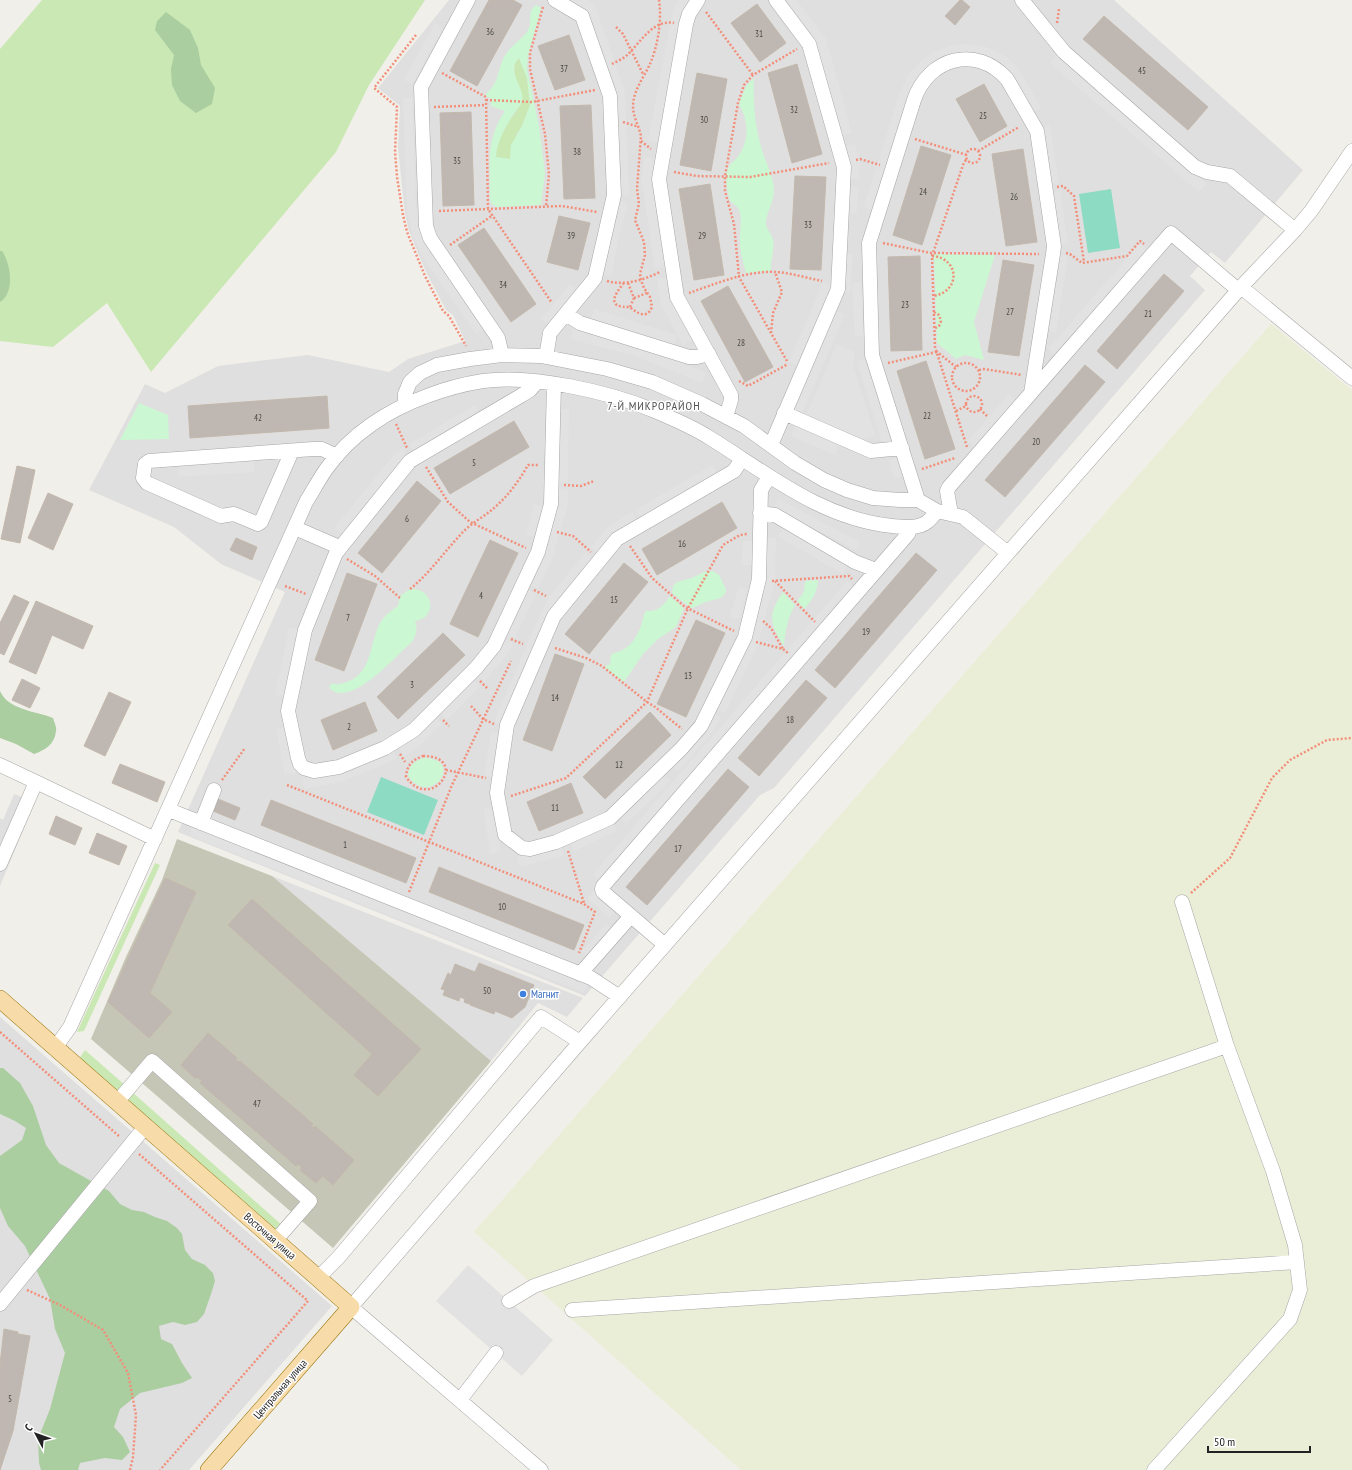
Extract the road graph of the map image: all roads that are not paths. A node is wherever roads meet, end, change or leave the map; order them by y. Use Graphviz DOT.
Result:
graph roads {
  1 [pos="468,0"];
  2 [pos="776,0"];
  3 [pos="1022,0"];
  4 [pos="550,2"];
  5 [pos="700,4"];
  6 [pos="1352,151"];
  7 [pos="1295,230"];
  8 [pos="1239,289"];
  9 [pos="566,314"];
  10 [pos="709,354"];
  11 [pos="502,355"];
  12 [pos="546,357"];
  13 [pos="1352,378"];
  14 [pos="537,382"];
  15 [pos="554,384"];
  16 [pos="1031,393"];
  17 [pos="405,404"];
  18 [pos="784,413"];
  19 [pos="726,417"];
  20 [pos="771,444"];
  21 [pos="902,448"];
  22 [pos="292,451"];
  23 [pos="337,456"];
  24 [pos="742,459"];
  25 [pos="769,477"];
  26 [pos="918,500"];
  27 [pos="760,513"];
  28 [pos="944,513"];
  29 [pos="911,527"];
  30 [pos="295,528"];
  31 [pos="337,550"];
  32 [pos="1008,553"];
  33 [pos="876,570"];
  34 [pos="0,764"];
  35 [pos="36,782"];
  36 [pos="214,790"];
  37 [pos="169,810"];
  38 [pos="201,823"];
  39 [pos="155,839"];
  40 [pos="4,844"];
  41 [pos="0,864"];
  42 [pos="1182,902"];
  43 [pos="631,916"];
  44 [pos="665,945"];
  45 [pos="576,972"];
  46 [pos="620,997"];
  47 [pos="0,999"];
  48 [pos="580,1042"];
  49 [pos="1227,1046"];
  50 [pos="55,1048"];
  51 [pos="117,1102"];
  52 [pos="145,1127"];
  53 [pos="275,1241"];
  54 [pos="1297,1262"];
  55 [pos="318,1278"];
  56 [pos="508,1301"];
  57 [pos="0,1304"];
  58 [pos="351,1307"];
  59 [pos="572,1310"];
  60 [pos="496,1353"];
  61 [pos="460,1400"];
  62 [pos="209,1470"];
  63 [pos="541,1470"];
  64 [pos="1154,1470"];
  1 -- 11 [label="street"];
  2 -- 18 [label="street"];
  3 -- 7 [label="street"];
  4 -- 9 [label="street"];
  5 -- 10 [label="street"];
  6 -- 7 [label="street"];
  7 -- 8 [label="street"];
  8 -- 13 [label="street"];
  8 -- 16 [label="street"];
  8 -- 32 [label="street"];
  9 -- 10 [label="street"];
  9 -- 12 [label="street"];
  10 -- 19 [label="street"];
  11 -- 12 [label="street"];
  11 -- 17 [label="street"];
  12 -- 19 [label="street"];
  14 -- 15 [label="street"];
  14 -- 17 [label="street"];
  14 -- 31 [label="street"];
  15 -- 24 [label="street"];
  15 -- 31 [label="street"];
  16 -- 21 [label="street"];
  16 -- 28 [label="street"];
  17 -- 23 [label="street"];
  18 -- 20 [label="street"];
  18 -- 21 [label="street"];
  19 -- 20 [label="street"];
  20 -- 26 [label="street"];
  21 -- 26 [label="street"];
  22 -- 22 [label="street"];
  22 -- 23 [label="street"];
  23 -- 30 [label="street"];
  24 -- 25 [label="street"];
  24 -- 27 [label="street"];
  25 -- 27 [label="street"];
  25 -- 29 [label="street"];
  26 -- 28 [label="street"];
  27 -- 33 [label="street"];
  28 -- 29 [label="street"];
  28 -- 32 [label="street"];
  29 -- 33 [label="street"];
  30 -- 31 [label="street"];
  30 -- 37 [label="street"];
  32 -- 44 [label="street"];
  33 -- 43 [label="street"];
  34 -- 35 [label="street"];
  35 -- 39 [label="street"];
  35 -- 40 [label="street"];
  36 -- 38 [label="street"];
  37 -- 38 [label="street"];
  37 -- 39 [label="street"];
  38 -- 45 [label="street"];
  39 -- 50 [label="street"];
  40 -- 41 [label="street"];
  42 -- 49 [label="street"];
  43 -- 44 [label="street"];
  43 -- 45 [label="street"];
  44 -- 46 [label="street"];
  45 -- 46 [label="street"];
  46 -- 48 [label="street"];
  47 -- 50 [label="main road, Восточная улица"];
  48 -- 55 [label="street"];
  48 -- 58 [label="street"];
  49 -- 54 [label="street"];
  49 -- 56 [label="street"];
  50 -- 51 [label="main road, Восточная улица"];
  51 -- 52 [label="main road, Восточная улица"];
  51 -- 53 [label="street"];
  52 -- 53 [label="main road, Восточная улица"];
  52 -- 57 [label="street"];
  53 -- 55 [label="main road, Восточная улица"];
  54 -- 59 [label="street"];
  54 -- 64 [label="street"];
  55 -- 58 [label="main road, Восточная улица"];
  58 -- 61 [label="street, Восточная улица"];
  58 -- 62 [label="main road, Центральная улица"];
  60 -- 61 [label="street"];
  61 -- 63 [label="street, Восточная улица"];
}
